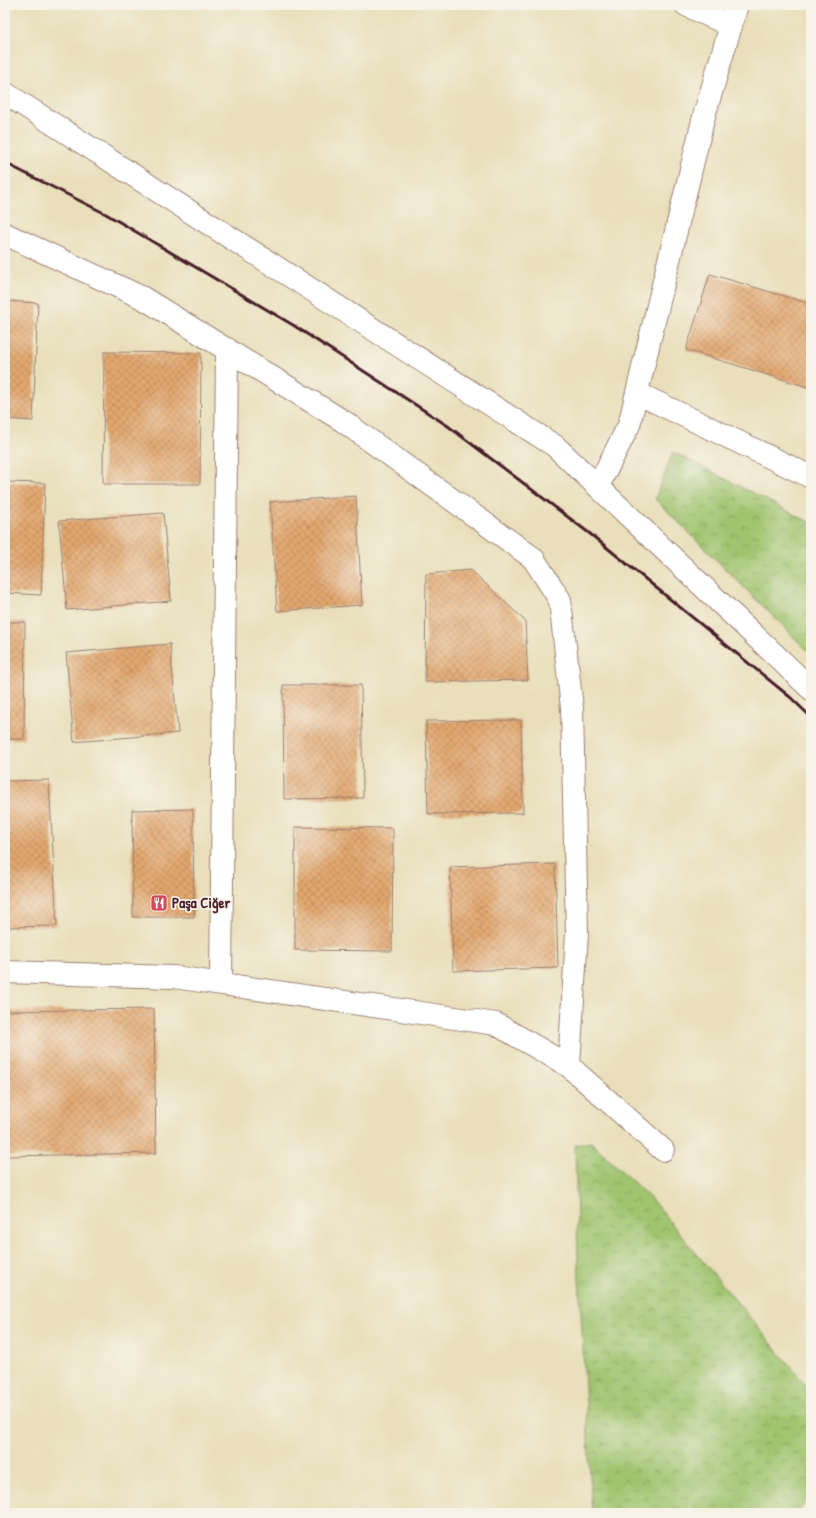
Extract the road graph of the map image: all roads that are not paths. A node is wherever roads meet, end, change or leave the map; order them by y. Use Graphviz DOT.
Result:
graph roads {
  1 [pos="686,5"];
  2 [pos="737,5"];
  3 [pos="731,26"];
  4 [pos="5,93"];
  5 [pos="5,234"];
  6 [pos="227,350"];
  7 [pos="637,393"];
  8 [pos="811,477"];
  9 [pos="598,486"];
  10 [pos="811,688"];
  11 [pos="5,972"];
  12 [pos="221,983"];
  13 [pos="569,1066"];
  14 [pos="663,1150"];
  1 -- 3 [label="street"];
  2 -- 3 [label="street"];
  3 -- 7 [label="street"];
  4 -- 9 [label="street"];
  5 -- 6 [label="street"];
  6 -- 12 [label="street"];
  6 -- 13 [label="street"];
  7 -- 8 [label="street"];
  7 -- 9 [label="street"];
  9 -- 10 [label="street"];
  11 -- 12 [label="street"];
  12 -- 13 [label="street"];
  13 -- 14 [label="street"];
}
